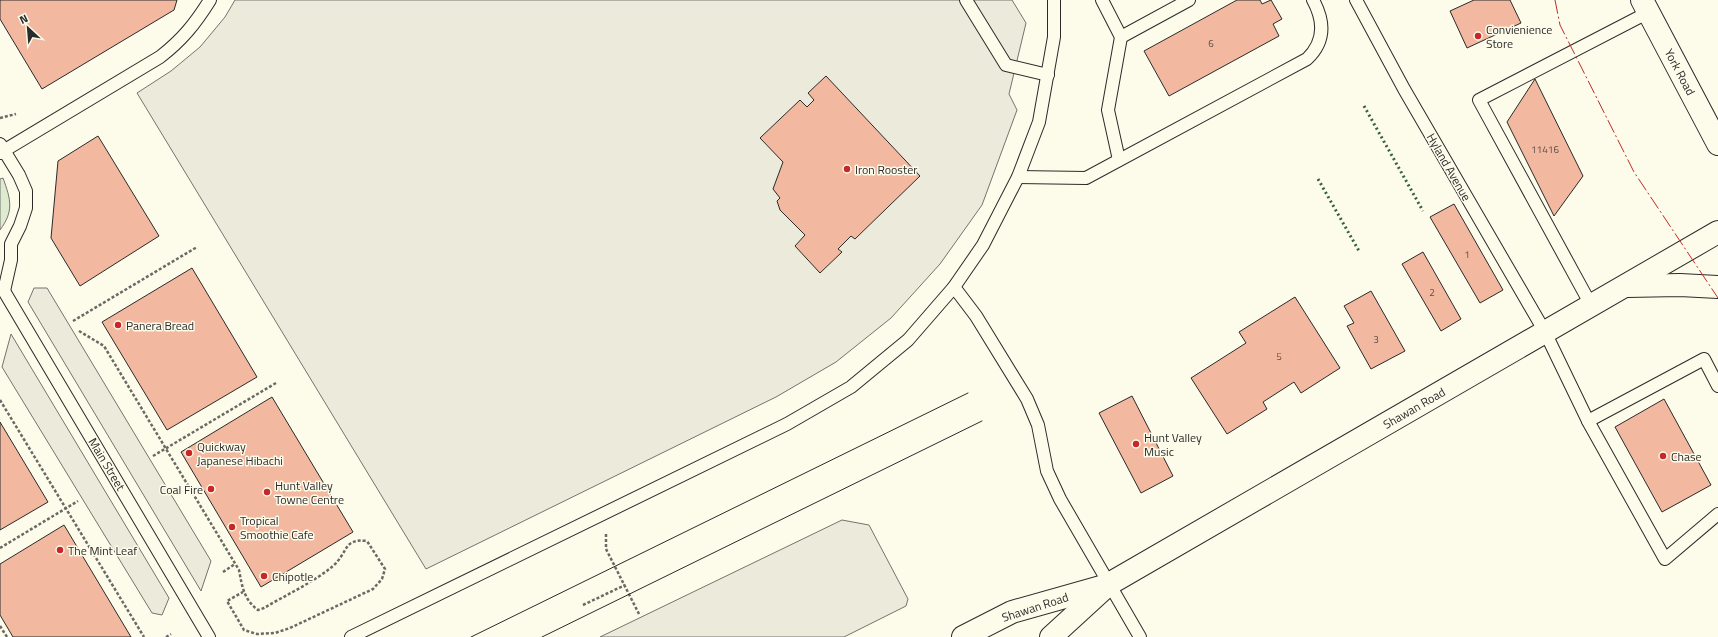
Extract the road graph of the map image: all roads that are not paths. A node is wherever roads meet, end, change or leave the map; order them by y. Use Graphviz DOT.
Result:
graph roads {
  1 [pos="210,0"];
  2 [pos="966,0"];
  3 [pos="1054,0"];
  4 [pos="1102,0"];
  5 [pos="1189,0"];
  6 [pos="1313,0"];
  7 [pos="1356,0"];
  8 [pos="1646,6"];
  9 [pos="1121,37"];
  10 [pos="1048,75"];
  11 [pos="1718,144"];
  12 [pos="1,149"];
  13 [pos="1119,160"];
  14 [pos="1018,177"];
  15 [pos="1718,232"];
  16 [pos="11,244"];
  17 [pos="0,252"];
  18 [pos="954,287"];
  19 [pos="1624,287"];
  20 [pos="1718,287"];
  21 [pos="2,290"];
  22 [pos="1591,305"];
  23 [pos="1545,332"];
  24 [pos="1718,386"];
  25 [pos="1588,421"];
  26 [pos="1718,514"];
  27 [pos="1109,584"];
  28 [pos="209,637"];
  29 [pos="351,637"];
  30 [pos="963,637"];
  31 [pos="1050,637"];
  32 [pos="1140,637"];
  1 -- 12 [label="lane"];
  2 -- 10 [label="lane"];
  3 -- 10 [label="lane"];
  4 -- 9 [label="lane"];
  5 -- 9 [label="lane"];
  6 -- 13 [label="lane"];
  7 -- 23 [label="lane, Hyland Avenue"];
  8 -- 11 [label="main road, York Road"];
  8 -- 22 [label="lane"];
  9 -- 13 [label="lane"];
  10 -- 14 [label="lane"];
  12 -- 16 [label="lane"];
  13 -- 14 [label="lane"];
  14 -- 18 [label="lane"];
  15 -- 19 [label="main road, Shawan Road"];
  16 -- 17 [label="lane"];
  16 -- 21 [label="lane"];
  18 -- 27 [label="lane"];
  18 -- 29 [label="lane"];
  19 -- 20 [label="main road"];
  19 -- 22 [label="main road, Shawan Road"];
  21 -- 28 [label="lane, Main Street"];
  22 -- 23 [label="main road, Shawan Road"];
  23 -- 25 [label="lane, Hyland Avenue"];
  23 -- 27 [label="main road, Shawan Road"];
  24 -- 25 [label="lane"];
  25 -- 26 [label="lane, Hyland Avenue"];
  27 -- 30 [label="main road, Shawan Road"];
  27 -- 31 [label="main road, Shawan Road"];
  27 -- 32 [label="lane"];
}
